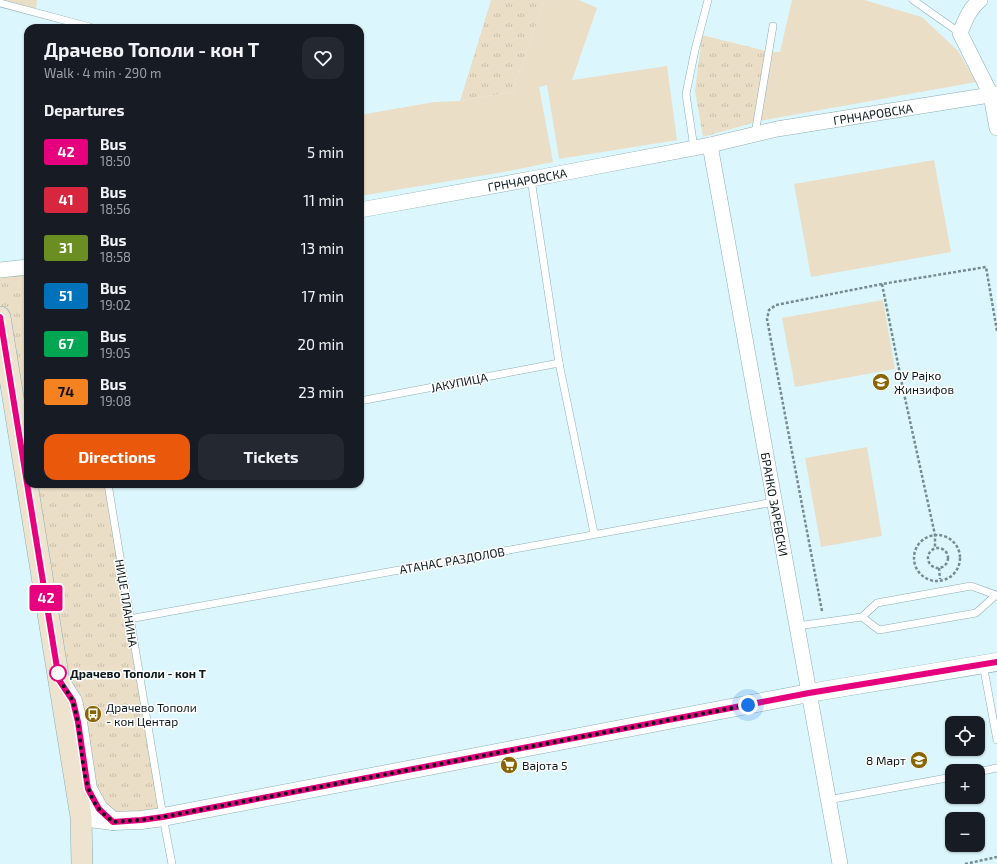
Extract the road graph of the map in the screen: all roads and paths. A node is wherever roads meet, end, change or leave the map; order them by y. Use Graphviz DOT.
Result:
graph roads {
  1 [pos="708,0"];
  2 [pos="913,0"];
  3 [pos="980,0"];
  4 [pos="0,3"];
  5 [pos="79,24"];
  6 [pos="774,26"];
  7 [pos="960,33"];
  8 [pos="994,95"];
  9 [pos="997,128"];
  10 [pos="755,134"];
  11 [pos="710,145"];
  12 [pos="694,148"];
  13 [pos="531,179"];
  14 [pos="364,209"];
  15 [pos="24,267"];
  16 [pos="0,270"];
  17 [pos="882,284"];
  18 [pos="0,317"];
  19 [pos="997,331"];
  20 [pos="559,363"];
  21 [pos="364,400"];
  22 [pos="24,465"];
  23 [pos="28,488"];
  24 [pos="109,488"];
  25 [pos="774,502"];
  26 [pos="594,533"];
  27 [pos="936,535"];
  28 [pos="936,548"];
  29 [pos="939,568"];
  30 [pos="940,580"];
  31 [pos="862,617"];
  32 [pos="130,619"];
  33 [pos="824,623"];
  34 [pos="796,626"];
  35 [pos="990,663"];
  36 [pos="59,680"];
  37 [pos="809,693"];
  38 [pos="997,740"];
  39 [pos="997,768"];
  40 [pos="985,771"];
  41 [pos="945,778"];
  42 [pos="828,800"];
  43 [pos="81,817"];
  44 [pos="163,817"];
  45 [pos="113,822"];
  46 [pos="997,857"];
  47 [pos="82,864"];
  48 [pos="172,864"];
  49 [pos="840,864"];
  50 [pos="965,864"];
  1 -- 12 [label="lane"];
  2 -- 7 [label="lane"];
  3 -- 7 [label="street"];
  4 -- 5 [label="lane"];
  6 -- 10 [label="lane"];
  7 -- 8 [label="street"];
  8 -- 9 [label="street"];
  8 -- 10 [label="street, ГРНЧАРОВСКА"];
  10 -- 11 [label="street, ГРНЧАРОВСКА"];
  11 -- 12 [label="street, ГРНЧАРОВСКА"];
  11 -- 25 [label="street, БРАНКО ЗАРЕВСКИ"];
  12 -- 13 [label="street, ГРНЧАРОВСКА"];
  13 -- 14 [label="street, ГРНЧАРОВСКА"];
  13 -- 20 [label="lane"];
  15 -- 16 [label="street"];
  17 -- 19 [label="path"];
  17 -- 27 [label="path"];
  17 -- 33 [label="path"];
  18 -- 22 [label="main road"];
  20 -- 21 [label="lane, ЈАКУПИЦА"];
  20 -- 26 [label="lane"];
  23 -- 36 [label="main road"];
  24 -- 32 [label="lane, НИЏЕ ПЛАНИНА"];
  25 -- 26 [label="lane, АТАНАС РАЗДОЛОВ"];
  25 -- 34 [label="street, БРАНКО ЗАРЕВСКИ"];
  26 -- 32 [label="lane, АТАНАС РАЗДОЛОВ"];
  27 -- 28 [label="path"];
  27 -- 30 [label="path"];
  27 -- 30 [label="path"];
  28 -- 29 [label="path"];
  28 -- 29 [label="path"];
  29 -- 30 [label="path"];
  31 -- 31 [label="lane"];
  31 -- 33 [label="lane"];
  32 -- 44 [label="lane, НИЏЕ ПЛАНИНА"];
  33 -- 34 [label="lane"];
  34 -- 37 [label="street, БРАНКО ЗАРЕВСКИ"];
  35 -- 37 [label="street"];
  35 -- 38 [label="lane"];
  36 -- 43 [label="main road"];
  36 -- 45 [label="street"];
  37 -- 42 [label="street, БРАНКО ЗАРЕВСКИ"];
  37 -- 44 [label="street"];
  39 -- 40 [label="lane"];
  41 -- 42 [label="lane"];
  42 -- 49 [label="street, БРАНКО ЗАРЕВСКИ"];
  43 -- 45 [label="street"];
  43 -- 47 [label="main road"];
  44 -- 45 [label="street"];
  44 -- 48 [label="lane, НИЏЕ ПЛАНИНА"];
  46 -- 50 [label="path"];
}
